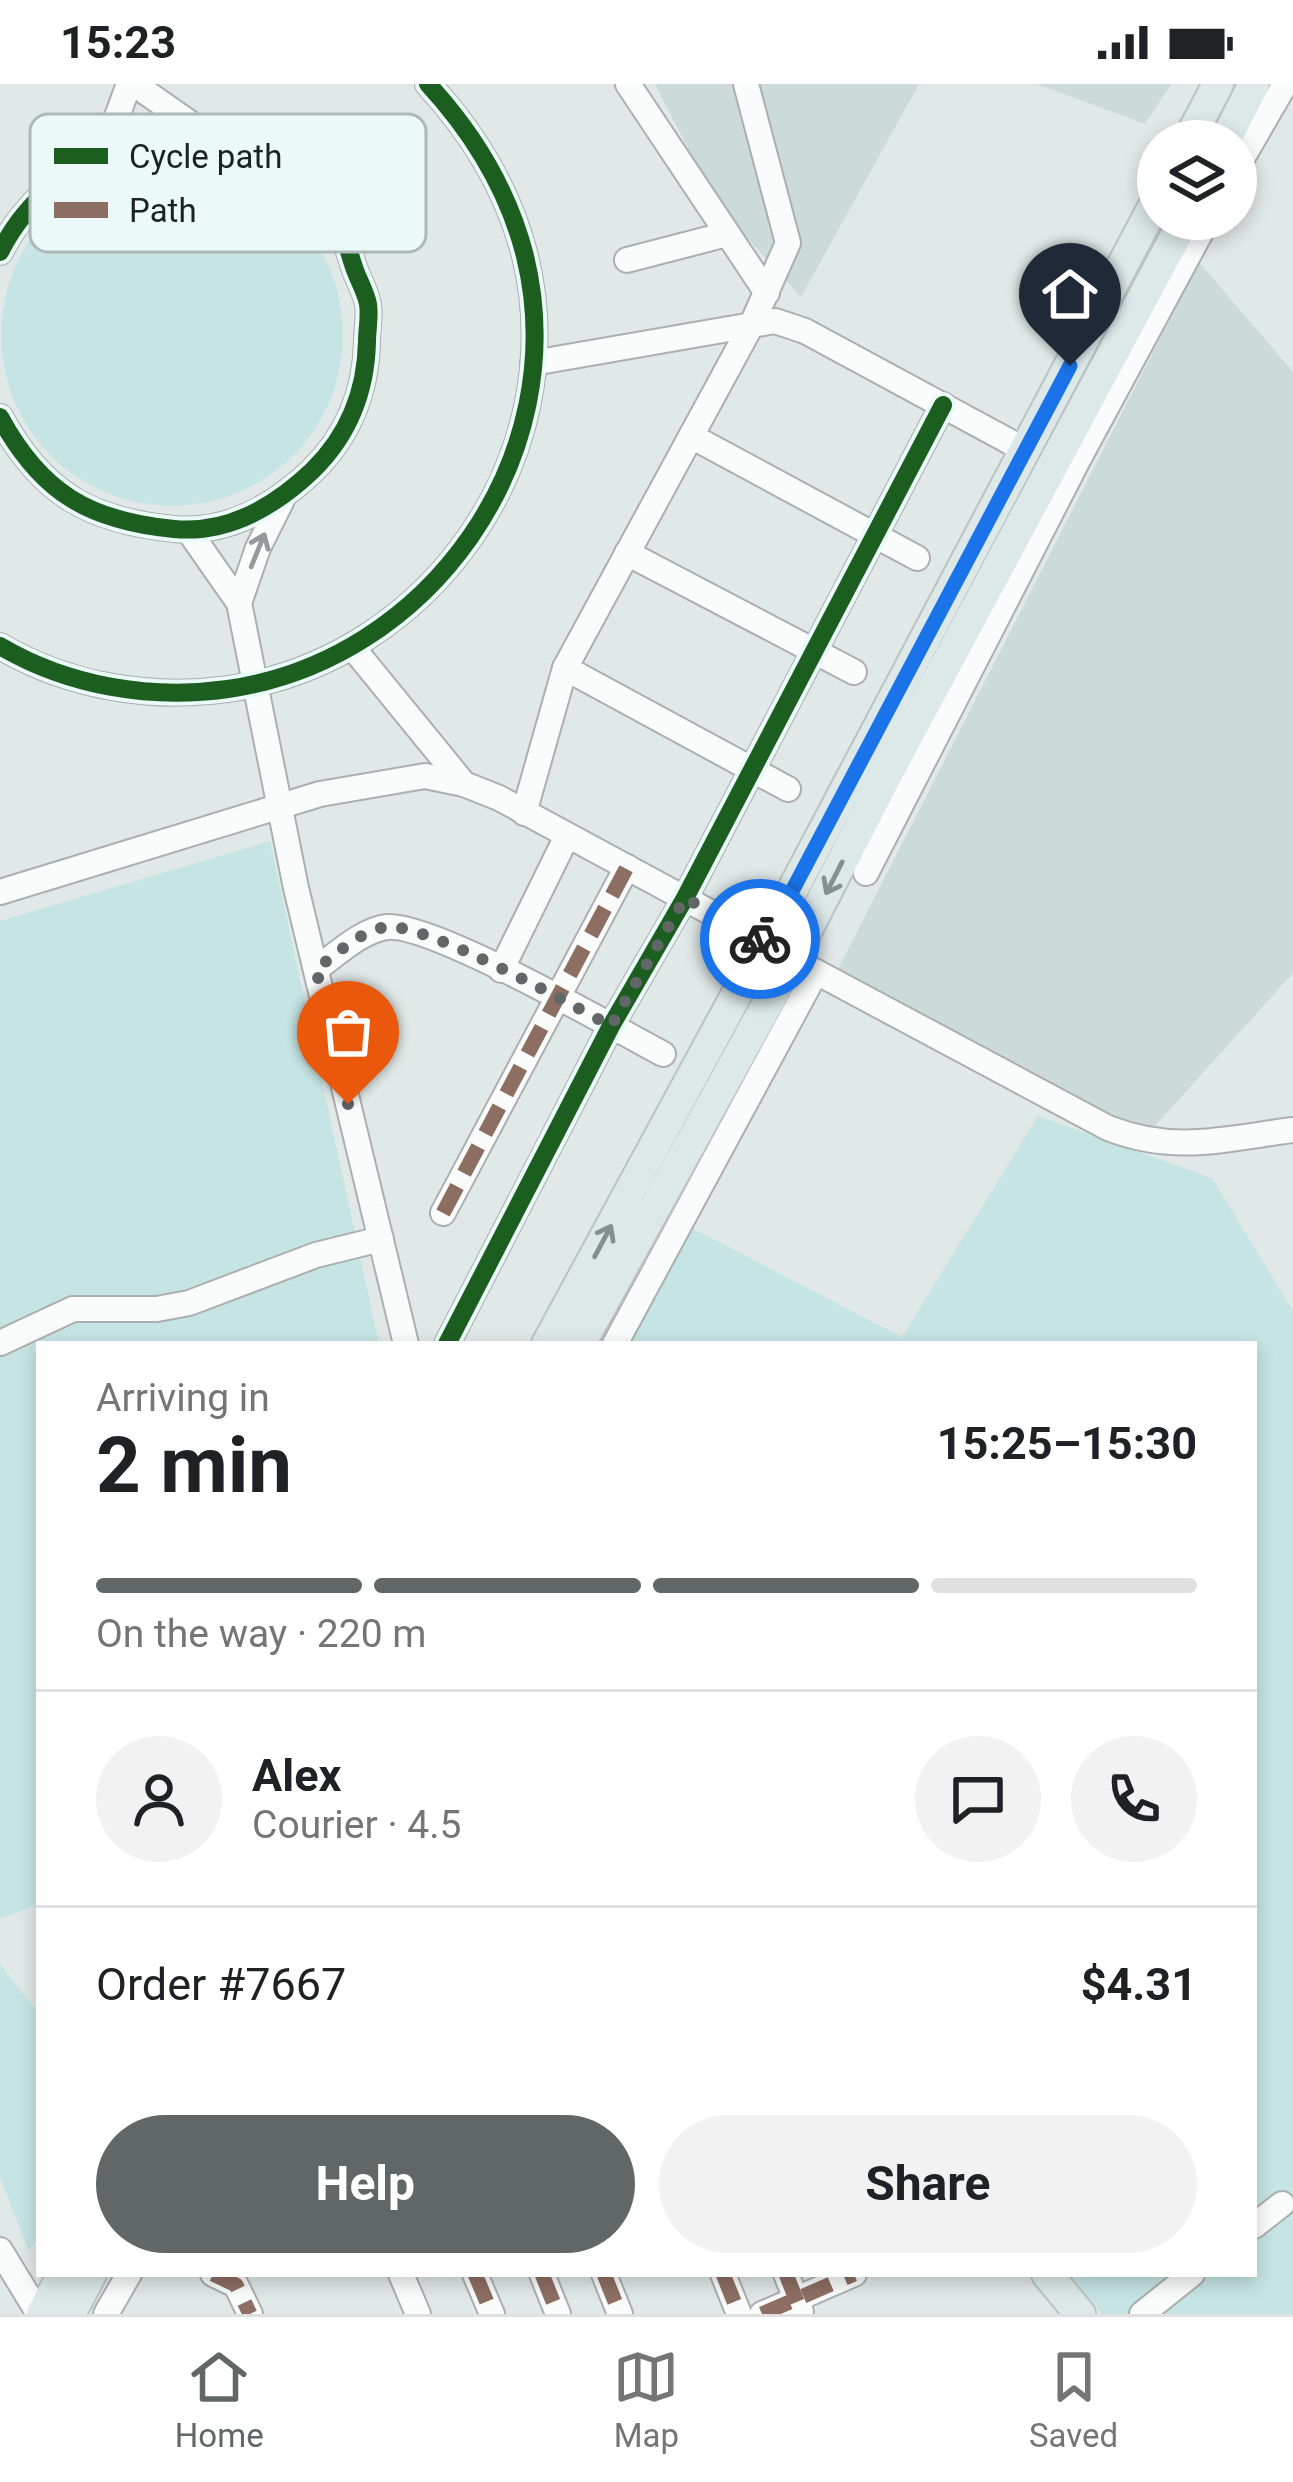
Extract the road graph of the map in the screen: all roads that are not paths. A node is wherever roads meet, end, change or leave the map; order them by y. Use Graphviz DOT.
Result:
graph roads {
  1 [pos="132,84"];
  2 [pos="428,84"];
  3 [pos="628,84"];
  4 [pos="746,84"];
  5 [pos="1218,84"];
  6 [pos="1254,84"];
  7 [pos="1285,84"];
  8 [pos="120,114"];
  9 [pos="176,114"];
  10 [pos="1199,120"];
  11 [pos="1236,120"];
  12 [pos="1257,133"];
  13 [pos="30,207"];
  14 [pos="728,234"];
  15 [pos="1137,238"];
  16 [pos="1174,240"];
  17 [pos="1196,240"];
  18 [pos="0,252"];
  19 [pos="349,252"];
  20 [pos="627,260"];
  21 [pos="766,293"];
  22 [pos="752,324"];
  23 [pos="533,363"];
  24 [pos="943,406"];
  25 [pos="0,418"];
  26 [pos="691,436"];
  27 [pos="1025,450"];
  28 [pos="282,500"];
  29 [pos="188,530"];
  30 [pos="873,535"];
  31 [pos="627,553"];
  32 [pos="916,558"];
  33 [pos="239,603"];
  34 [pos="0,646"];
  35 [pos="353,648"];
  36 [pos="812,650"];
  37 [pos="566,668"];
  38 [pos="854,672"];
  39 [pos="255,685"];
  40 [pos="752,769"];
  41 [pos="464,784"];
  42 [pos="788,789"];
  43 [pos="877,790"];
  44 [pos="280,806"];
  45 [pos="524,813"];
  46 [pos="567,836"];
  47 [pos="627,867"];
  48 [pos="866,873"];
  49 [pos="0,892"];
  50 [pos="685,898"];
  51 [pos="765,942"];
  52 [pos="804,965"];
  53 [pos="316,969"];
  54 [pos="501,970"];
  55 [pos="560,999"];
  56 [pos="611,1026"];
  57 [pos="663,1054"];
  58 [pos="1293,1130"];
  59 [pos="443,1213"];
  60 [pos="381,1239"];
  61 [pos="405,1341"];
  62 [pos="449,1341"];
  63 [pos="550,1341"];
  64 [pos="582,1341"];
  65 [pos="616,1341"];
  66 [pos="0,1342"];
  67 [pos="1282,2204"];
  68 [pos="1257,2224"];
  69 [pos="1,2253"];
  70 [pos="61,2277"];
  71 [pos="89,2277"];
  72 [pos="127,2277"];
  73 [pos="220,2277"];
  74 [pos="402,2277"];
  75 [pos="476,2277"];
  76 [pos="543,2277"];
  77 [pos="605,2277"];
  78 [pos="724,2277"];
  79 [pos="787,2277"];
  80 [pos="849,2277"];
  81 [pos="1049,2277"];
  82 [pos="1188,2277"];
  83 [pos="799,2307"];
  84 [pos="41,2314"];
  85 [pos="70,2314"];
  86 [pos="106,2314"];
  87 [pos="250,2314"];
  88 [pos="418,2314"];
  89 [pos="492,2314"];
  90 [pos="559,2314"];
  91 [pos="620,2314"];
  92 [pos="739,2314"];
  93 [pos="762,2314"];
  94 [pos="1080,2314"];
  95 [pos="1142,2314"];
  1 -- 8 [label="street"];
  1 -- 9 [label="street"];
  2 -- 23 [label="street"];
  3 -- 14 [label="street"];
  4 -- 21 [label="street"];
  5 -- 10 [label="main road"];
  6 -- 11 [label="main road"];
  7 -- 12 [label="street"];
  13 -- 18 [label="street"];
  14 -- 20 [label="street"];
  14 -- 21 [label="street"];
  15 -- 27 [label="main road"];
  16 -- 43 [label="main road"];
  17 -- 43 [label="street"];
  19 -- 28 [label="street"];
  21 -- 22 [label="street"];
  22 -- 23 [label="street"];
  22 -- 24 [label="street"];
  22 -- 26 [label="street"];
  23 -- 35 [label="street"];
  24 -- 27 [label="street"];
  24 -- 30 [label="street"];
  25 -- 29 [label="street"];
  26 -- 30 [label="street"];
  26 -- 31 [label="street"];
  27 -- 43 [label="main road"];
  28 -- 29 [label="street"];
  33 -- 28 [label="street, one-way"];
  29 -- 33 [label="street"];
  30 -- 32 [label="street"];
  30 -- 36 [label="street"];
  31 -- 36 [label="street"];
  31 -- 37 [label="street"];
  33 -- 39 [label="street"];
  34 -- 39 [label="street"];
  35 -- 39 [label="street"];
  35 -- 41 [label="street"];
  36 -- 38 [label="street"];
  36 -- 40 [label="street"];
  37 -- 40 [label="street"];
  37 -- 45 [label="street"];
  39 -- 44 [label="street"];
  40 -- 42 [label="street"];
  40 -- 50 [label="street"];
  41 -- 44 [label="street"];
  41 -- 45 [label="street"];
  43 -- 48 [label="street"];
  43 -- 51 [label="main road"];
  43 -- 52 [label="main road, one-way"];
  44 -- 49 [label="street"];
  44 -- 53 [label="street"];
  45 -- 46 [label="street"];
  46 -- 47 [label="street"];
  46 -- 54 [label="street"];
  47 -- 50 [label="street"];
  47 -- 55 [label="street"];
  50 -- 51 [label="street"];
  50 -- 56 [label="street"];
  63 -- 51 [label="main road, one-way"];
  52 -- 58 [label="street"];
  52 -- 64 [label="main road"];
  52 -- 65 [label="street"];
  53 -- 54 [label="street"];
  53 -- 60 [label="street"];
  54 -- 55 [label="street"];
  55 -- 56 [label="street"];
  55 -- 59 [label="street"];
  56 -- 57 [label="street"];
  56 -- 62 [label="street"];
  60 -- 61 [label="street"];
  60 -- 66 [label="street"];
  67 -- 68 [label="street"];
  69 -- 84 [label="street"];
  70 -- 84 [label="main road"];
  71 -- 85 [label="main road"];
  72 -- 86 [label="street"];
  73 -- 87 [label="street"];
  74 -- 88 [label="street"];
  75 -- 89 [label="street"];
  76 -- 90 [label="street"];
  77 -- 91 [label="street"];
  78 -- 92 [label="street"];
  79 -- 83 [label="street"];
  80 -- 83 [label="street"];
  81 -- 94 [label="main road"];
  82 -- 95 [label="street"];
  83 -- 93 [label="street"];
}
